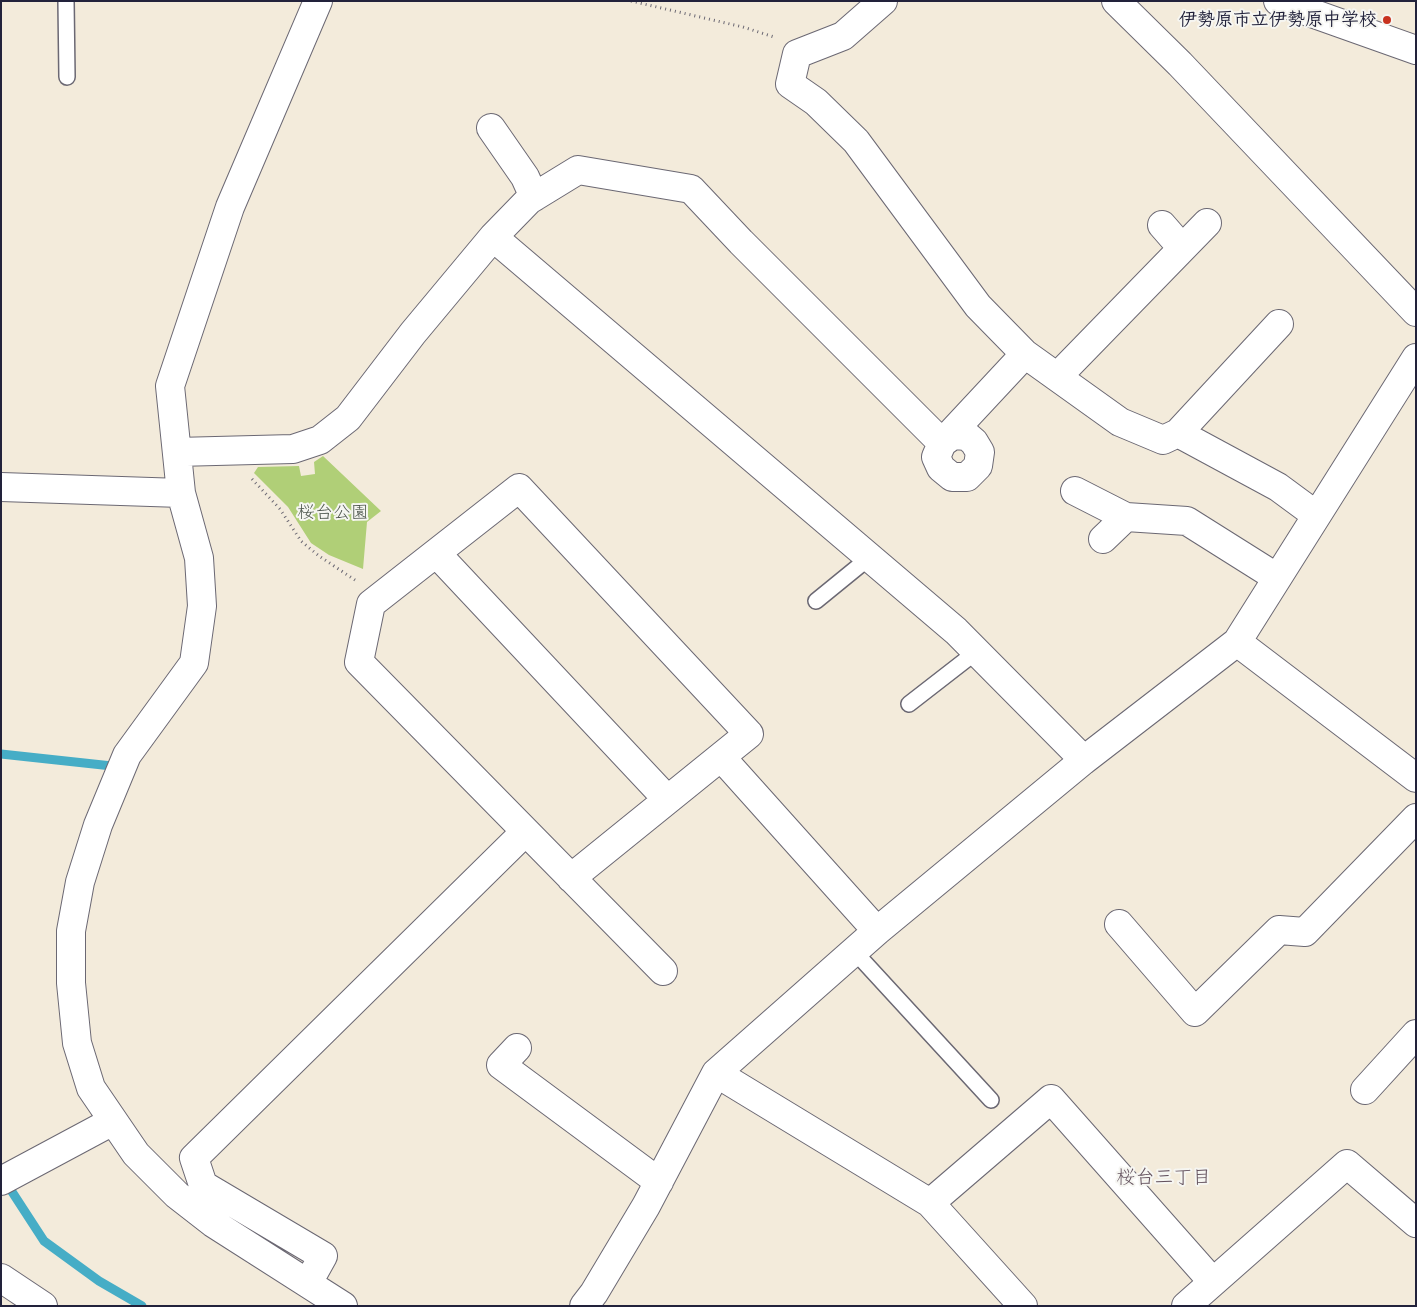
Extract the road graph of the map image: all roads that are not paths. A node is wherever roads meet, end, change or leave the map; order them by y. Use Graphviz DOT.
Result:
graph roads {
  1 [pos="66,1"];
  2 [pos="318,1"];
  3 [pos="883,1"];
  4 [pos="1116,1"];
  5 [pos="1278,1"];
  6 [pos="1416,50"];
  7 [pos="67,77"];
  8 [pos="491,128"];
  9 [pos="534,197"];
  10 [pos="1207,223"];
  11 [pos="1162,225"];
  12 [pos="493,237"];
  13 [pos="1182,248"];
  14 [pos="1416,312"];
  15 [pos="1279,324"];
  16 [pos="1025,354"];
  17 [pos="1416,358"];
  18 [pos="1057,377"];
  19 [pos="1178,433"];
  20 [pos="177,452"];
  21 [pos="1,487"];
  22 [pos="1075,491"];
  23 [pos="181,493"];
  24 [pos="1316,515"];
  25 [pos="1126,517"];
  26 [pos="1103,539"];
  27 [pos="437,554"];
  28 [pos="870,557"];
  29 [pos="1276,577"];
  30 [pos="816,601"];
  31 [pos="1237,642"];
  32 [pos="976,652"];
  33 [pos="909,704"];
  34 [pos="721,758"];
  35 [pos="1084,760"];
  36 [pos="1416,778"];
  37 [pos="667,799"];
  38 [pos="1416,818"];
  39 [pos="525,832"];
  40 [pos="571,878"];
  41 [pos="1119,924"];
  42 [pos="877,931"];
  43 [pos="854,951"];
  44 [pos="663,971"];
  45 [pos="1416,1034"];
  46 [pos="501,1063"];
  47 [pos="716,1073"];
  48 [pos="1365,1090"];
  49 [pos="991,1100"];
  50 [pos="113,1120"];
  51 [pos="1,1180"];
  52 [pos="659,1182"];
  53 [pos="930,1203"];
  54 [pos="1416,1223"];
  55 [pos="1,1278"];
  56 [pos="1212,1281"];
  57 [pos="308,1283"];
  58 [pos="44,1306"];
  59 [pos="343,1306"];
  60 [pos="584,1306"];
  61 [pos="1023,1306"];
  62 [pos="1186,1306"];
  1 -- 7 [label="lane"];
  2 -- 20 [label="street"];
  3 -- 16 [label="street"];
  4 -- 14 [label="street"];
  5 -- 6 [label="street"];
  8 -- 9 [label="street"];
  9 -- 12 [label="street"];
  9 -- 16 [label="street"];
  10 -- 13 [label="street"];
  11 -- 13 [label="street"];
  12 -- 20 [label="street"];
  12 -- 28 [label="street"];
  13 -- 18 [label="street"];
  15 -- 19 [label="street"];
  16 -- 18 [label="street"];
  17 -- 24 [label="street"];
  18 -- 19 [label="street"];
  19 -- 24 [label="street"];
  20 -- 23 [label="street"];
  21 -- 23 [label="street"];
  22 -- 25 [label="street"];
  23 -- 50 [label="street"];
  24 -- 29 [label="street"];
  25 -- 26 [label="street"];
  25 -- 29 [label="street"];
  27 -- 34 [label="street"];
  27 -- 37 [label="street"];
  27 -- 39 [label="street"];
  28 -- 30 [label="lane"];
  28 -- 32 [label="street"];
  29 -- 31 [label="street"];
  31 -- 35 [label="street"];
  31 -- 36 [label="street"];
  32 -- 33 [label="lane"];
  32 -- 35 [label="street"];
  34 -- 37 [label="street"];
  34 -- 42 [label="street"];
  35 -- 42 [label="street"];
  37 -- 40 [label="street"];
  38 -- 41 [label="street"];
  39 -- 40 [label="street"];
  39 -- 57 [label="street"];
  40 -- 44 [label="street"];
  42 -- 43 [label="street"];
  43 -- 47 [label="street"];
  43 -- 49 [label="lane"];
  45 -- 48 [label="street"];
  46 -- 52 [label="street"];
  47 -- 52 [label="street"];
  47 -- 53 [label="street"];
  50 -- 51 [label="street"];
  50 -- 57 [label="street"];
  52 -- 60 [label="street"];
  53 -- 56 [label="street"];
  53 -- 61 [label="street"];
  54 -- 56 [label="street"];
  55 -- 58 [label="street"];
  56 -- 62 [label="street"];
  57 -- 59 [label="street"];
}
